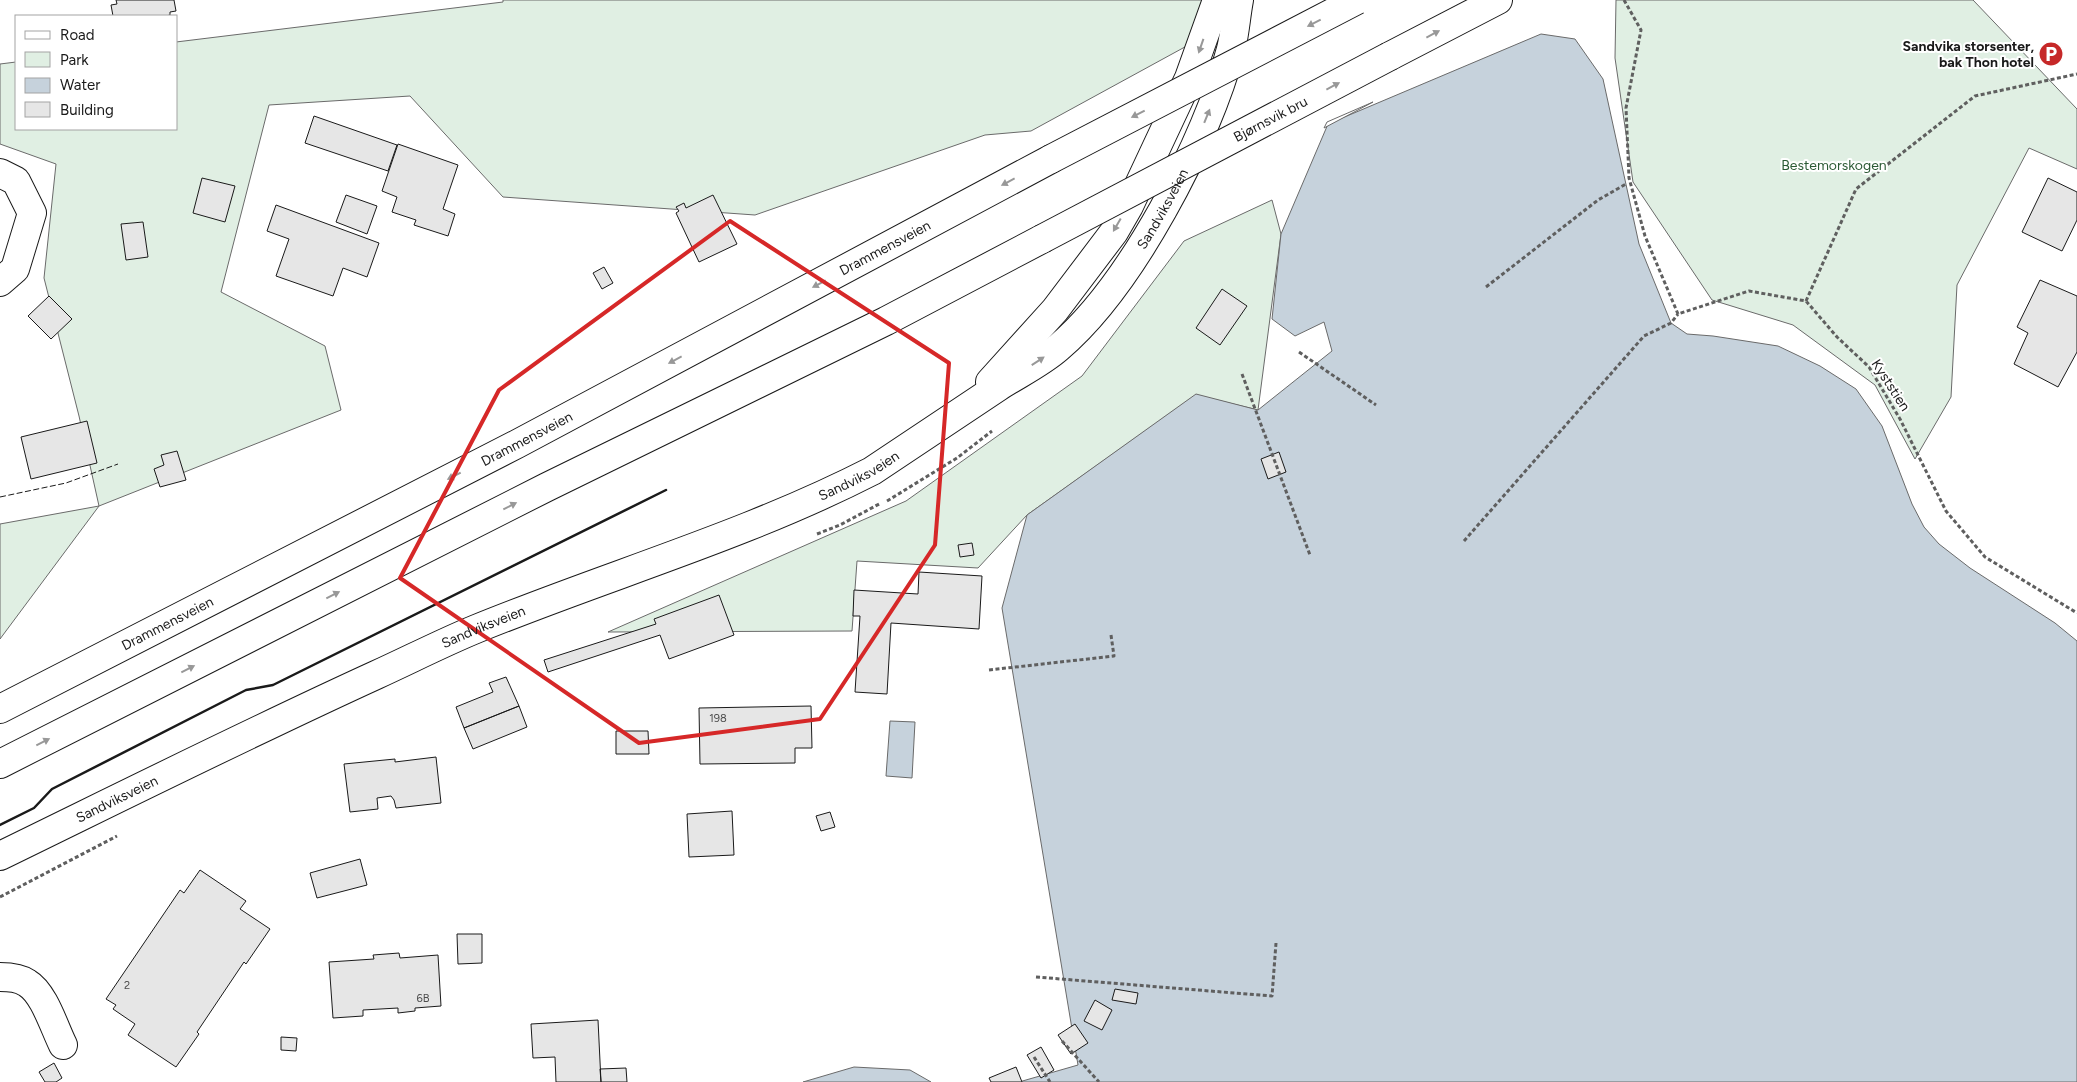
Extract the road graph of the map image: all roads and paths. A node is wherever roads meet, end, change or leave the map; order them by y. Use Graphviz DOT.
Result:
graph roads {
  1 [pos="1217,0"];
  2 [pos="1238,0"];
  3 [pos="1357,0"];
  4 [pos="1498,0"];
  5 [pos="1624,0"];
  6 [pos="2077,74"];
  7 [pos="0,173"];
  8 [pos="1626,184"];
  9 [pos="0,282"];
  10 [pos="1486,287"];
  11 [pos="1806,301"];
  12 [pos="1678,314"];
  13 [pos="1299,352"];
  14 [pos="1242,374"];
  15 [pos="1376,405"];
  16 [pos="968,407"];
  17 [pos="1464,541"];
  18 [pos="1310,555"];
  19 [pos="2077,613"];
  20 [pos="1111,635"];
  21 [pos="989,670"];
  22 [pos="0,709"];
  23 [pos="0,764"];
  24 [pos="0,856"];
  25 [pos="1276,943"];
  26 [pos="0,977"];
  27 [pos="1036,977"];
  28 [pos="1062,1041"];
  29 [pos="63,1044"];
  30 [pos="1034,1057"];
  31 [pos="1050,1082"];
  32 [pos="1099,1082"];
  1 -- 16 [label="main road, Sandviksveien, one-way"];
  16 -- 2 [label="main road, Sandviksveien, one-way"];
  3 -- 22 [label="main road, Drammensveien, one-way, bridge"];
  23 -- 4 [label="main road, Bjørnsvik bru, one-way, bridge"];
  5 -- 12 [label="path"];
  6 -- 11 [label="path"];
  7 -- 9 [label="main road"];
  8 -- 10 [label="path"];
  11 -- 12 [label="path"];
  11 -- 19 [label="path, Kyststien"];
  12 -- 17 [label="path"];
  13 -- 15 [label="path"];
  14 -- 18 [label="path"];
  16 -- 24 [label="main road, Sandviksveien"];
  20 -- 21 [label="path"];
  25 -- 27 [label="path"];
  26 -- 29 [label="main road"];
  28 -- 32 [label="path"];
  30 -- 31 [label="path"];
}
